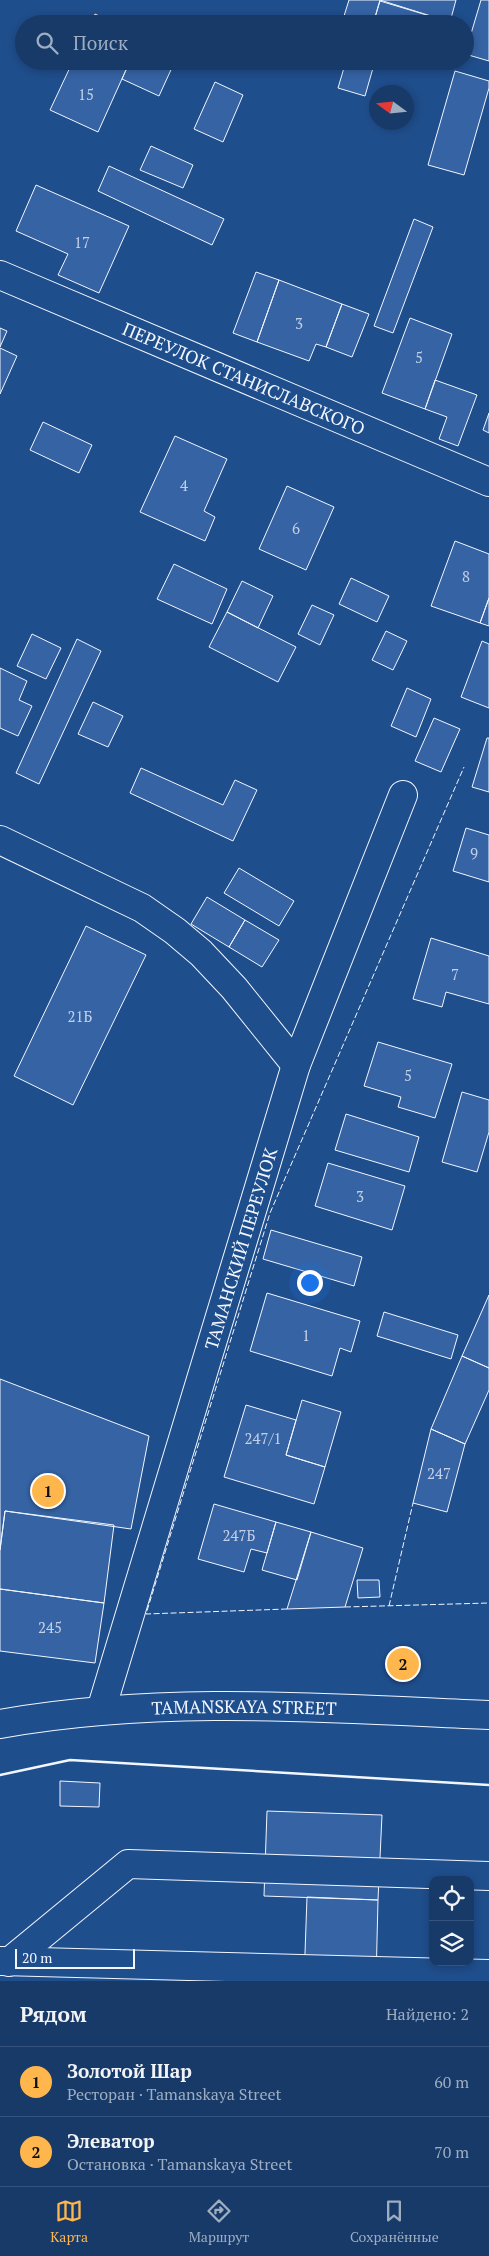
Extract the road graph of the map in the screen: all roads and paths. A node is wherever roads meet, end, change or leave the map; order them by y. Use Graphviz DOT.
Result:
graph roads {
  1 [pos="0,274"];
  2 [pos="489,482"];
  3 [pos="403,795"];
  4 [pos="0,840"];
  5 [pos="296,1065"];
  6 [pos="101,1710"];
  7 [pos="489,1715"];
  8 [pos="0,1724"];
  9 [pos="489,1876"];
  10 [pos="5,1962"];
  11 [pos="489,1974"];
  1 -- 2 [label="street, ПЕРЕУЛОК СТАНИСЛАВСКОГО"];
  3 -- 5 [label="street, ТАМАНСКИЙ ПЕРЕУЛОК"];
  4 -- 5 [label="street"];
  5 -- 6 [label="street, ТАМАНСКИЙ ПЕРЕУЛОК"];
  6 -- 7 [label="street, TAMANSKAYA STREET"];
  6 -- 8 [label="street, TAMANSKAYA STREET"];
  9 -- 10 [label="street"];
  10 -- 11 [label="street"];
}
